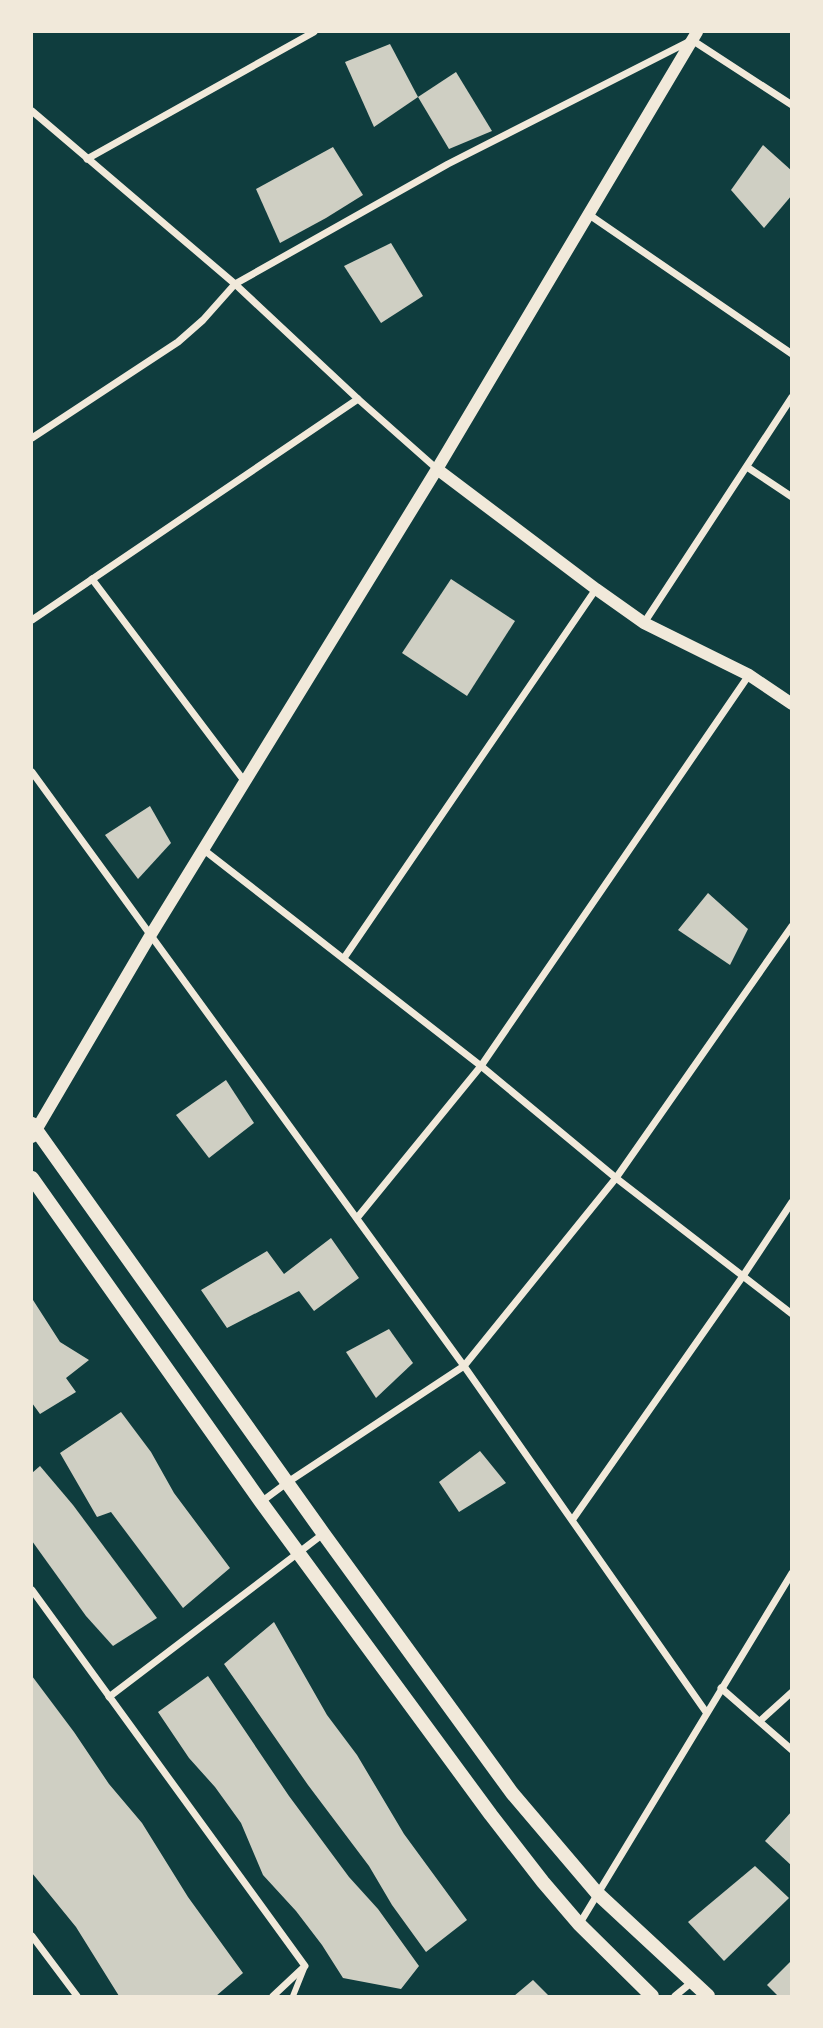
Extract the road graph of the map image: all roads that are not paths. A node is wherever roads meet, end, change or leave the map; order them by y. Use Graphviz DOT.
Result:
graph roads {
  1 [pos="314,32"];
  2 [pos="695,36"];
  3 [pos="792,105"];
  4 [pos="32,111"];
  5 [pos="86,159"];
  6 [pos="588,214"];
  7 [pos="235,284"];
  8 [pos="792,354"];
  9 [pos="792,397"];
  10 [pos="358,399"];
  11 [pos="32,438"];
  12 [pos="747,467"];
  13 [pos="437,469"];
  14 [pos="792,497"];
  15 [pos="92,579"];
  16 [pos="596,589"];
  17 [pos="32,620"];
  18 [pos="644,623"];
  19 [pos="749,675"];
  20 [pos="792,704"];
  21 [pos="32,772"];
  22 [pos="245,782"];
  23 [pos="204,850"];
  24 [pos="792,926"];
  25 [pos="150,936"];
  26 [pos="344,958"];
  27 [pos="481,1066"];
  28 [pos="33,1130"];
  29 [pos="32,1178"];
  30 [pos="616,1178"];
  31 [pos="792,1202"];
  32 [pos="356,1218"];
  33 [pos="743,1276"];
  34 [pos="792,1314"];
  35 [pos="464,1366"];
  36 [pos="288,1482"];
  37 [pos="261,1502"];
  38 [pos="573,1519"];
  39 [pos="323,1534"];
  40 [pos="298,1553"];
  41 [pos="792,1573"];
  42 [pos="32,1590"];
  43 [pos="721,1689"];
  44 [pos="792,1692"];
  45 [pos="109,1697"];
  46 [pos="706,1712"];
  47 [pos="760,1721"];
  48 [pos="792,1750"];
  49 [pos="597,1893"];
  50 [pos="579,1924"];
  51 [pos="32,1936"];
  52 [pos="305,1966"];
  53 [pos="692,1982"];
  54 [pos="78,1997"];
  55 [pos="273,1997"];
  56 [pos="293,1997"];
  57 [pos="652,1997"];
  58 [pos="675,1997"];
  59 [pos="708,1997"];
  1 -- 5 [label="street"];
  2 -- 3 [label="street"];
  2 -- 6 [label="street"];
  2 -- 7 [label="street"];
  4 -- 5 [label="street"];
  5 -- 7 [label="street"];
  6 -- 8 [label="street"];
  6 -- 13 [label="street"];
  7 -- 10 [label="street"];
  7 -- 11 [label="street"];
  9 -- 12 [label="street"];
  10 -- 13 [label="street"];
  10 -- 15 [label="street"];
  12 -- 14 [label="street"];
  12 -- 18 [label="street"];
  13 -- 16 [label="street"];
  13 -- 22 [label="street"];
  15 -- 17 [label="street"];
  15 -- 22 [label="street"];
  16 -- 18 [label="street"];
  16 -- 26 [label="street"];
  18 -- 19 [label="street"];
  19 -- 20 [label="street"];
  19 -- 27 [label="street"];
  21 -- 25 [label="street"];
  22 -- 23 [label="street"];
  23 -- 25 [label="street"];
  23 -- 26 [label="street"];
  24 -- 30 [label="street"];
  25 -- 28 [label="street"];
  25 -- 32 [label="street"];
  26 -- 27 [label="street"];
  27 -- 30 [label="street"];
  27 -- 32 [label="street"];
  28 -- 36 [label="main road"];
  29 -- 37 [label="main road"];
  30 -- 33 [label="street"];
  30 -- 35 [label="street"];
  31 -- 33 [label="street"];
  32 -- 35 [label="street"];
  33 -- 34 [label="street"];
  33 -- 38 [label="street"];
  35 -- 36 [label="street"];
  35 -- 38 [label="street"];
  36 -- 37 [label="street"];
  36 -- 39 [label="main road"];
  37 -- 40 [label="main road"];
  38 -- 46 [label="street"];
  39 -- 40 [label="street"];
  39 -- 49 [label="main road"];
  40 -- 45 [label="street"];
  40 -- 50 [label="main road"];
  41 -- 43 [label="street"];
  42 -- 45 [label="street"];
  43 -- 46 [label="street"];
  43 -- 47 [label="street"];
  44 -- 47 [label="street"];
  45 -- 52 [label="street"];
  46 -- 49 [label="street"];
  47 -- 48 [label="street"];
  49 -- 50 [label="street"];
  49 -- 53 [label="main road"];
  50 -- 57 [label="main road"];
  51 -- 54 [label="street"];
  52 -- 55 [label="street"];
  52 -- 56 [label="street"];
  53 -- 58 [label="street"];
  53 -- 59 [label="main road"];
}
